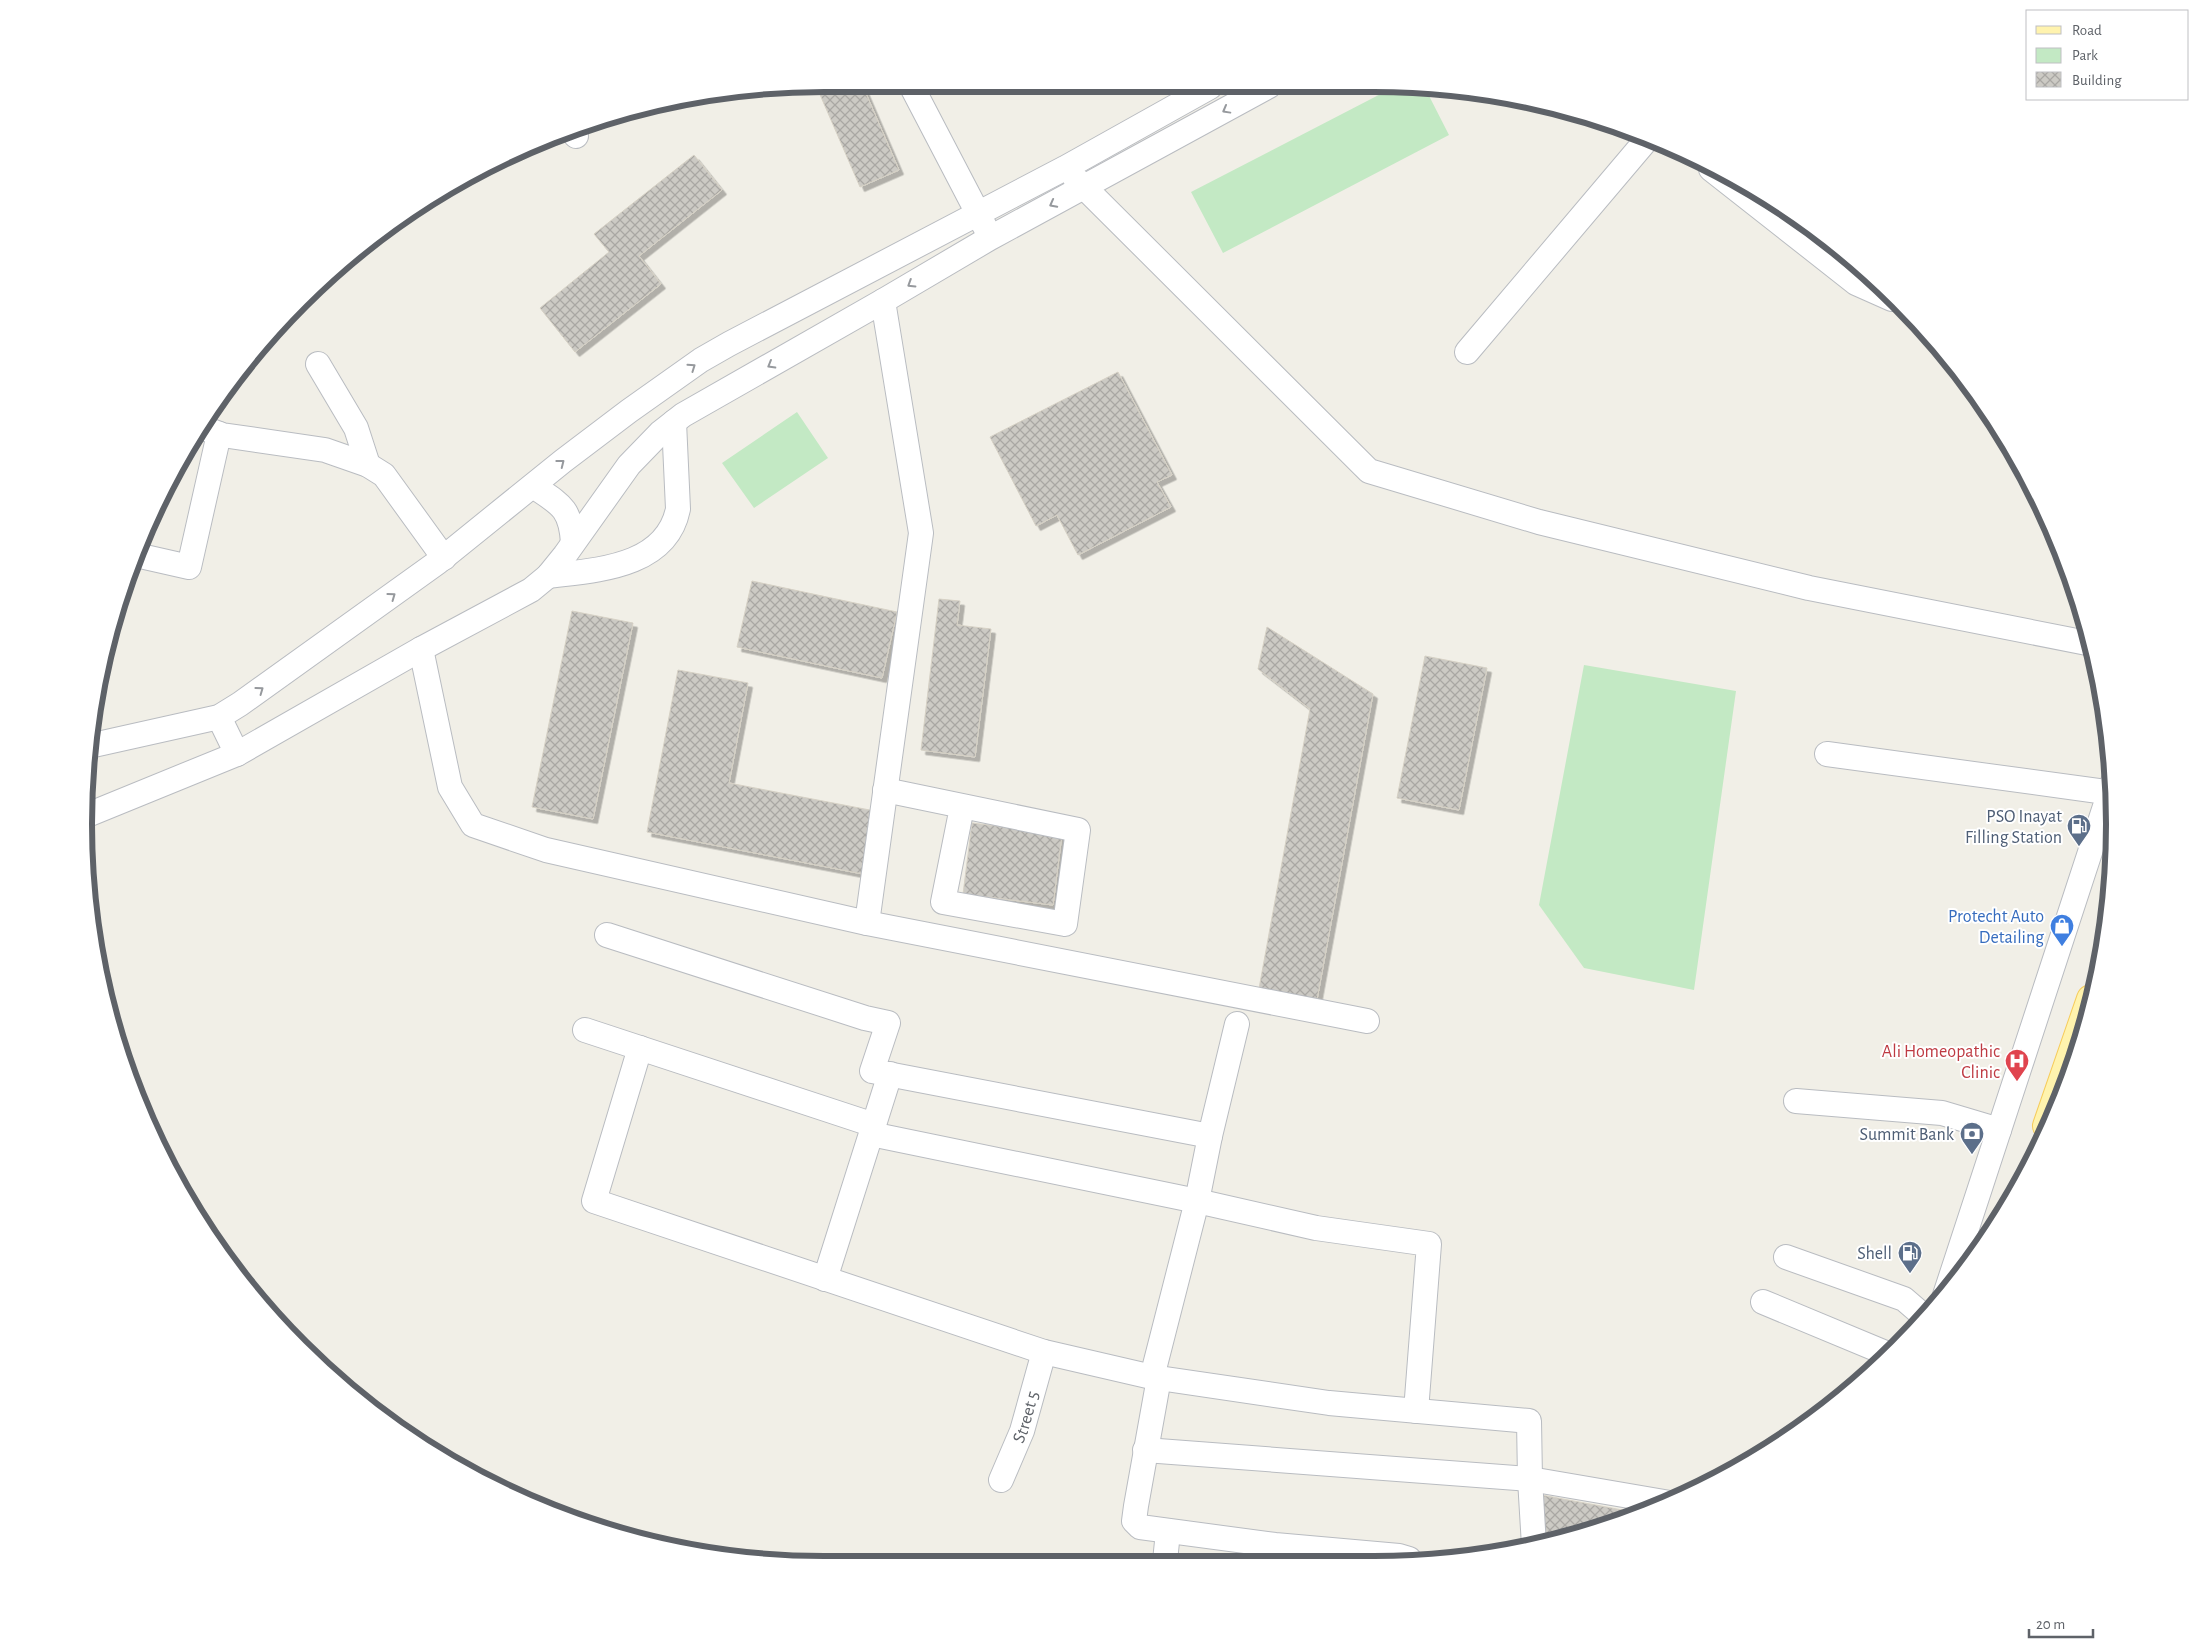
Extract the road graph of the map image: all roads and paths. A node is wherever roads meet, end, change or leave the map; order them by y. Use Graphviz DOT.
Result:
graph roads {
  1 [pos="915,92"];
  2 [pos="1201,92"];
  3 [pos="1258,92"];
  4 [pos="1643,144"];
  5 [pos="1065,168"];
  6 [pos="1084,188"];
  7 [pos="1743,193"];
  8 [pos="978,214"];
  9 [pos="990,238"];
  10 [pos="1875,291"];
  11 [pos="883,301"];
  12 [pos="1467,352"];
  13 [pos="318,364"];
  14 [pos="663,387"];
  15 [pos="679,419"];
  16 [pos="210,430"];
  17 [pos="368,465"];
  18 [pos="532,486"];
  19 [pos="573,543"];
  20 [pos="143,557"];
  21 [pos="444,558"];
  22 [pos="548,576"];
  23 [pos="2084,642"];
  24 [pos="421,649"];
  25 [pos="219,717"];
  26 [pos="97,744"];
  27 [pos="237,754"];
  28 [pos="1827,754"];
  29 [pos="2105,787"];
  30 [pos="885,790"];
  31 [pos="962,807"];
  32 [pos="2106,807"];
  33 [pos="92,813"];
  34 [pos="867,923"];
  35 [pos="607,935"];
  36 [pos="1367,1021"];
  37 [pos="1237,1024"];
  38 [pos="585,1030"];
  39 [pos="640,1048"];
  40 [pos="890,1074"];
  41 [pos="1796,1101"];
  42 [pos="873,1129"];
  43 [pos="1999,1130"];
  44 [pos="1210,1136"];
  45 [pos="1197,1201"];
  46 [pos="1786,1257"];
  47 [pos="1950,1276"];
  48 [pos="825,1279"];
  49 [pos="1763,1302"];
  50 [pos="1920,1313"];
  51 [pos="1882,1351"];
  52 [pos="1044,1352"];
  53 [pos="1155,1378"];
  54 [pos="1416,1411"];
  55 [pos="1145,1450"];
  56 [pos="1530,1479"];
  57 [pos="1001,1480"];
  58 [pos="1656,1501"];
  59 [pos="1168,1532"];
  60 [pos="1534,1538"];
  61 [pos="1274,1552"];
  62 [pos="1166,1556"];
  63 [pos="1359,1556"];
  1 -- 8 [label="street"];
  2 -- 5 [label="street"];
  3 -- 6 [label="street, one-way"];
  4 -- 12 [label="street"];
  5 -- 6 [label="street"];
  5 -- 8 [label="street"];
  6 -- 9 [label="street, one-way"];
  6 -- 23 [label="street"];
  7 -- 10 [label="street"];
  8 -- 9 [label="street"];
  14 -- 8 [label="street, one-way"];
  9 -- 11 [label="street, one-way"];
  11 -- 15 [label="street, one-way"];
  11 -- 30 [label="street"];
  13 -- 17 [label="street"];
  14 -- 15 [label="street"];
  18 -- 14 [label="street, one-way"];
  15 -- 19 [label="street"];
  15 -- 22 [label="street"];
  16 -- 17 [label="street"];
  16 -- 20 [label="street"];
  17 -- 21 [label="street"];
  18 -- 19 [label="street"];
  18 -- 21 [label="street"];
  19 -- 22 [label="street"];
  25 -- 21 [label="street, one-way"];
  22 -- 24 [label="street"];
  24 -- 27 [label="street"];
  24 -- 34 [label="street"];
  25 -- 26 [label="street"];
  25 -- 27 [label="street"];
  27 -- 33 [label="street"];
  28 -- 29 [label="street"];
  30 -- 31 [label="street"];
  30 -- 34 [label="street"];
  31 -- 31 [label="street"];
  32 -- 43 [label="street"];
  34 -- 36 [label="street"];
  35 -- 40 [label="street"];
  37 -- 44 [label="street"];
  38 -- 39 [label="street"];
  39 -- 42 [label="street"];
  39 -- 48 [label="street"];
  40 -- 42 [label="street"];
  40 -- 44 [label="street"];
  41 -- 43 [label="street"];
  42 -- 45 [label="street"];
  42 -- 48 [label="street"];
  43 -- 47 [label="street"];
  44 -- 45 [label="street"];
  45 -- 53 [label="street"];
  45 -- 54 [label="street"];
  46 -- 50 [label="street"];
  48 -- 52 [label="street"];
  49 -- 51 [label="street"];
  52 -- 53 [label="street"];
  52 -- 57 [label="street, Street 5"];
  53 -- 54 [label="street"];
  53 -- 55 [label="street"];
  54 -- 56 [label="street"];
  55 -- 56 [label="street"];
  55 -- 59 [label="street"];
  56 -- 58 [label="street"];
  56 -- 60 [label="street"];
  59 -- 61 [label="street"];
  59 -- 62 [label="street"];
  61 -- 63 [label="street"];
}
